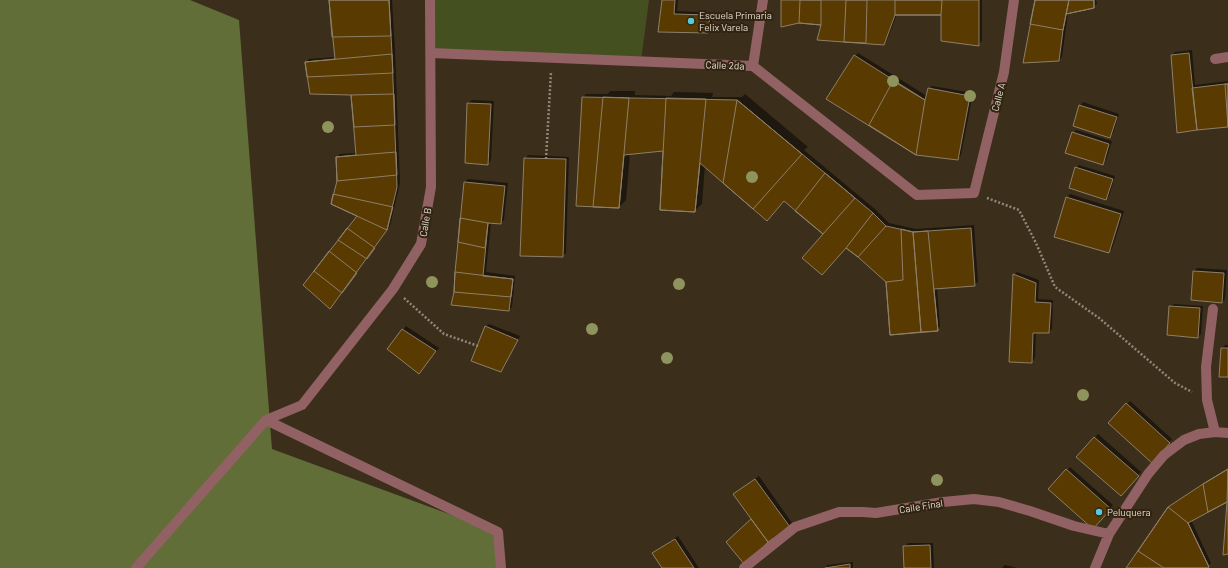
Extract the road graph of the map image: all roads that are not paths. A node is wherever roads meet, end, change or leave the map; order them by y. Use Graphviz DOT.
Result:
graph roads {
  1 [pos="430,0"];
  2 [pos="763,0"];
  3 [pos="1014,0"];
  4 [pos="431,53"];
  5 [pos="1228,57"];
  6 [pos="1215,59"];
  7 [pos="753,66"];
  8 [pos="974,193"];
  9 [pos="1212,309"];
  10 [pos="266,420"];
  11 [pos="1215,432"];
  12 [pos="1228,433"];
  13 [pos="1109,534"];
  14 [pos="136,568"];
  15 [pos="500,568"];
  16 [pos="744,568"];
  17 [pos="1095,568"];
  1 -- 4 [label="street, Calle B"];
  2 -- 7 [label="street"];
  3 -- 8 [label="street, Calle A"];
  4 -- 7 [label="street, Calle 2da"];
  4 -- 10 [label="street, Calle B"];
  5 -- 6 [label="street"];
  7 -- 8 [label="street, Calle 2da"];
  9 -- 11 [label="street"];
  10 -- 14 [label="street"];
  10 -- 15 [label="street"];
  11 -- 12 [label="street"];
  11 -- 13 [label="street"];
  13 -- 16 [label="street, Calle Final"];
  13 -- 17 [label="street"];
}
